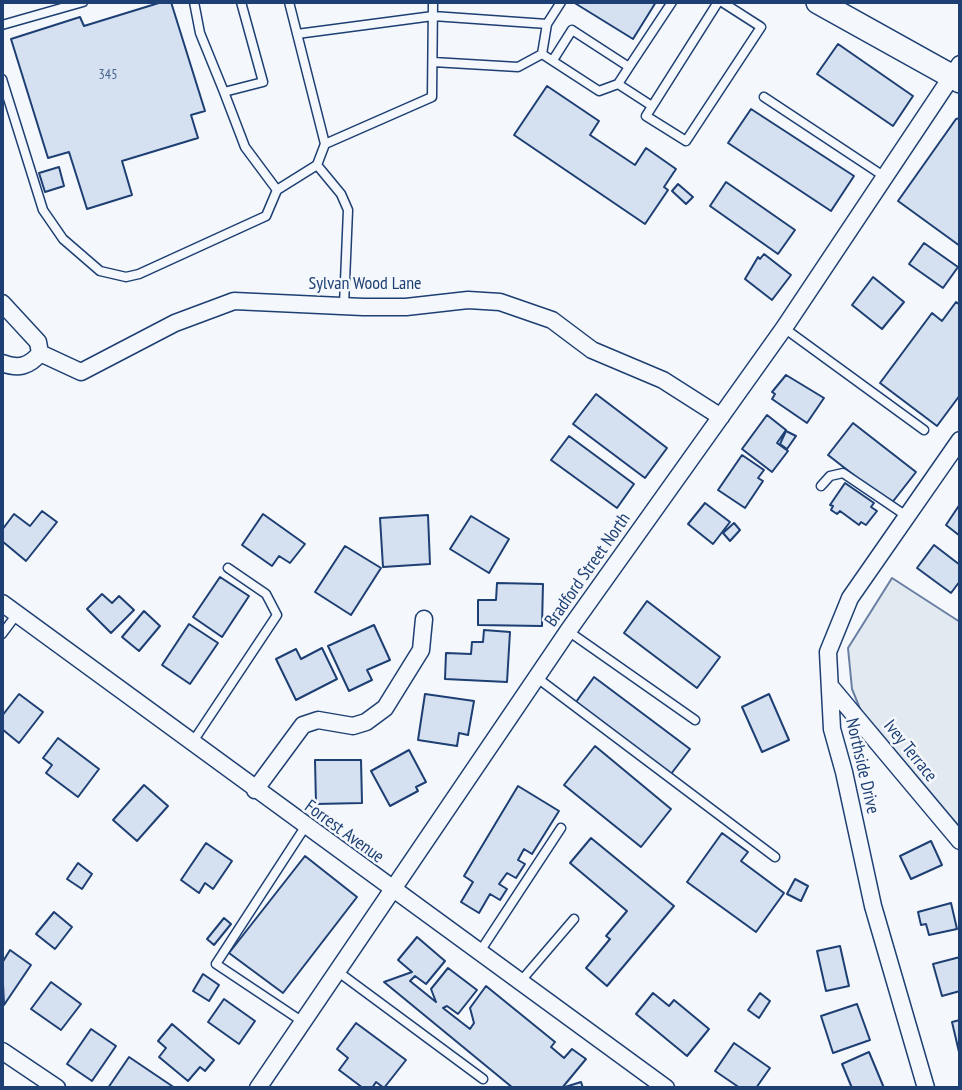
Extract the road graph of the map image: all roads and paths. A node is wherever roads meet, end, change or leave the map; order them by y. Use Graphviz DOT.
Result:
graph roads {
  1 [pos="83,2"];
  2 [pos="194,2"];
  3 [pos="241,2"];
  4 [pos="289,2"];
  5 [pos="433,2"];
  6 [pos="561,2"];
  7 [pos="672,2"];
  8 [pos="720,2"];
  9 [pos="818,2"];
  10 [pos="433,16"];
  11 [pos="547,24"];
  12 [pos="2,26"];
  13 [pos="297,34"];
  14 [pos="542,54"];
  15 [pos="553,60"];
  16 [pos="433,62"];
  17 [pos="629,67"];
  18 [pos="957,74"];
  19 [pos="2,79"];
  20 [pos="618,84"];
  21 [pos="224,92"];
  22 [pos="764,97"];
  23 [pos="652,106"];
  24 [pos="325,144"];
  25 [pos="317,165"];
  26 [pos="885,177"];
  27 [pos="277,190"];
  28 [pos="2,303"];
  29 [pos="344,305"];
  30 [pos="784,328"];
  31 [pos="40,353"];
  32 [pos="2,363"];
  33 [pos="721,417"];
  34 [pos="925,430"];
  35 [pos="960,440"];
  36 [pos="821,486"];
  37 [pos="908,517"];
  38 [pos="228,568"];
  39 [pos="2,603"];
  40 [pos="17,614"];
  41 [pos="424,619"];
  42 [pos="568,631"];
  43 [pos="2,634"];
  44 [pos="536,677"];
  45 [pos="830,686"];
  46 [pos="695,720"];
  47 [pos="192,743"];
  48 [pos="255,790"];
  49 [pos="305,827"];
  50 [pos="561,828"];
  51 [pos="960,841"];
  52 [pos="775,858"];
  53 [pos="392,891"];
  54 [pos="573,919"];
  55 [pos="479,953"];
  56 [pos="337,971"];
  57 [pos="520,982"];
  58 [pos="303,1022"];
  59 [pos="2,1051"];
  60 [pos="483,1079"];
  61 [pos="57,1088"];
  62 [pos="258,1088"];
  63 [pos="666,1088"];
  64 [pos="926,1088"];
  1 -- 12 [label="lane"];
  2 -- 21 [label="lane"];
  3 -- 21 [label="lane"];
  4 -- 13 [label="lane"];
  5 -- 10 [label="lane"];
  6 -- 11 [label="lane"];
  7 -- 17 [label="lane"];
  8 -- 23 [label="lane"];
  8 -- 23 [label="lane"];
  9 -- 18 [label="street"];
  10 -- 11 [label="lane"];
  10 -- 13 [label="lane"];
  10 -- 16 [label="lane"];
  11 -- 14 [label="lane"];
  13 -- 24 [label="lane"];
  14 -- 15 [label="lane"];
  14 -- 16 [label="lane"];
  15 -- 17 [label="lane"];
  15 -- 20 [label="lane"];
  16 -- 24 [label="lane"];
  17 -- 20 [label="lane"];
  18 -- 26 [label="street, Bradford Street North"];
  19 -- 27 [label="lane"];
  20 -- 23 [label="lane"];
  21 -- 27 [label="lane"];
  22 -- 26 [label="lane"];
  24 -- 25 [label="lane"];
  25 -- 27 [label="lane"];
  25 -- 29 [label="lane"];
  26 -- 30 [label="street, Bradford Street North"];
  28 -- 31 [label="street"];
  29 -- 31 [label="street, Sylvan Wood Lane"];
  29 -- 33 [label="street, Sylvan Wood Lane"];
  30 -- 33 [label="street, Bradford Street North"];
  30 -- 34 [label="lane"];
  31 -- 32 [label="street"];
  33 -- 42 [label="street, Bradford Street North"];
  35 -- 37 [label="street, Northside Drive"];
  36 -- 37 [label="lane"];
  37 -- 45 [label="street, Northside Drive"];
  38 -- 47 [label="lane"];
  39 -- 40 [label="street, Forrest Avenue"];
  40 -- 43 [label="lane"];
  40 -- 47 [label="street, Forrest Avenue"];
  41 -- 48 [label="street"];
  42 -- 44 [label="street, Bradford Street North"];
  42 -- 46 [label="lane"];
  44 -- 52 [label="lane"];
  44 -- 53 [label="street, Bradford Street North"];
  45 -- 51 [label="street, Ivey Terrace"];
  45 -- 64 [label="street, Northside Drive"];
  47 -- 48 [label="street, Forrest Avenue"];
  48 -- 49 [label="street, Forrest Avenue"];
  49 -- 53 [label="street, Forrest Avenue"];
  49 -- 58 [label="lane"];
  50 -- 55 [label="lane"];
  53 -- 55 [label="street, Forrest Avenue"];
  53 -- 56 [label="street, Bradford Street North"];
  54 -- 57 [label="lane"];
  55 -- 57 [label="street, Forrest Avenue"];
  56 -- 58 [label="street, Bradford Street North"];
  56 -- 60 [label="lane"];
  57 -- 63 [label="street, Forrest Avenue"];
  58 -- 62 [label="street, Bradford Street North"];
  59 -- 61 [label="street"];
}
